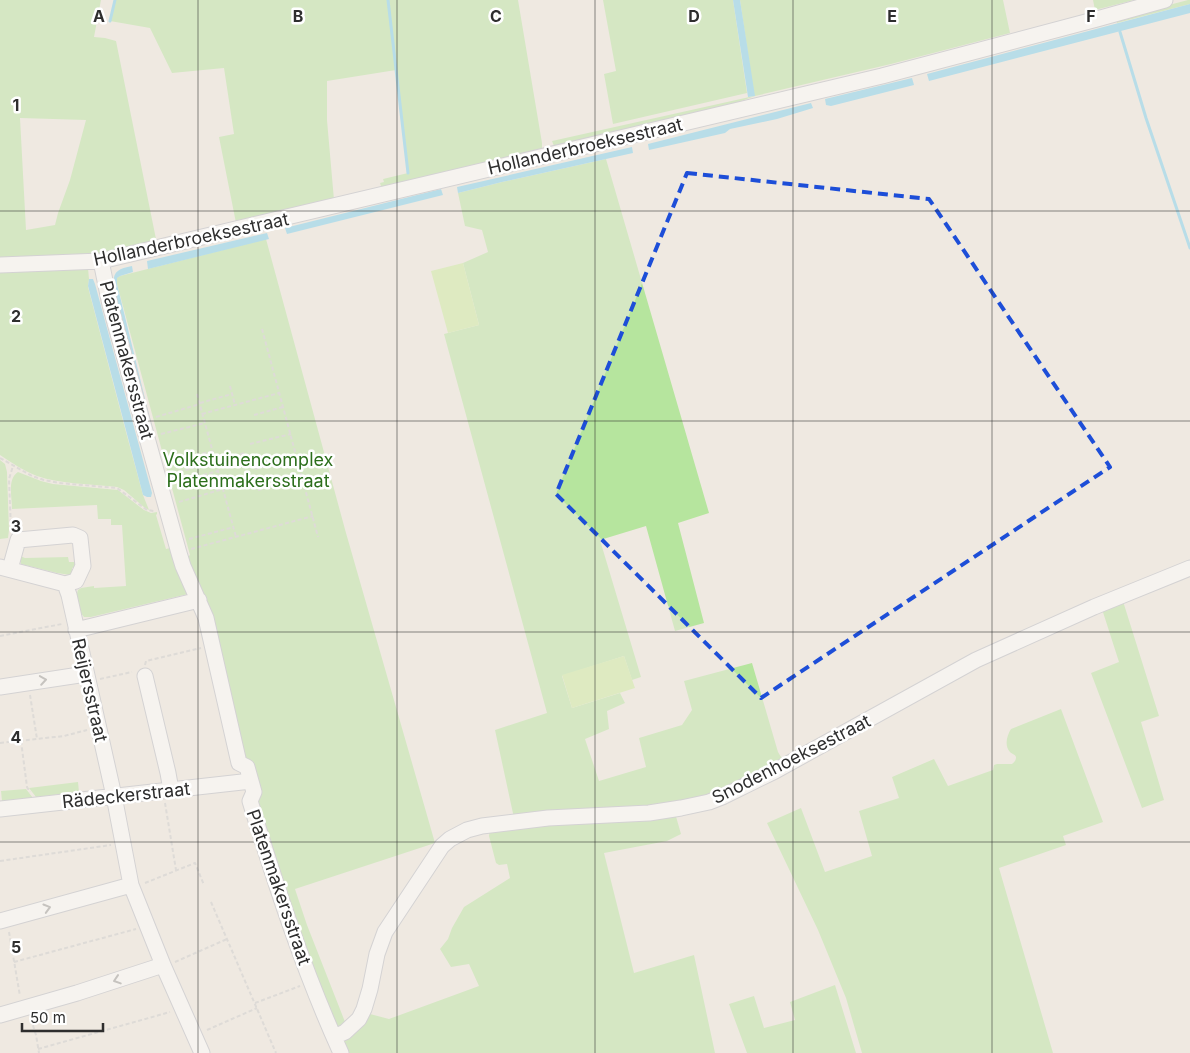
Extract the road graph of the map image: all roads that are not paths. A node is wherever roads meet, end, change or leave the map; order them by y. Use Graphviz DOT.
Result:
graph roads {
  1 [pos="1165,0"];
  2 [pos="101,261"];
  3 [pos="0,265"];
  4 [pos="5,568"];
  5 [pos="1190,568"];
  6 [pos="65,584"];
  7 [pos="200,600"];
  8 [pos="75,626"];
  9 [pos="144,672"];
  10 [pos="87,678"];
  11 [pos="0,687"];
  12 [pos="252,781"];
  13 [pos="167,790"];
  14 [pos="114,796"];
  15 [pos="0,809"];
  16 [pos="131,887"];
  17 [pos="3,920"];
  18 [pos="164,966"];
  19 [pos="0,1015"];
  20 [pos="334,1037"];
  21 [pos="196,1052"];
  22 [pos="341,1053"];
  1 -- 2 [label="street, Hollanderbroeksestraat"];
  2 -- 3 [label="street, Hollanderbroeksestraat"];
  2 -- 7 [label="street, Platenmakersstraat"];
  4 -- 6 [label="street"];
  4 -- 6 [label="street"];
  5 -- 20 [label="street, Snodenhoeksestraat"];
  6 -- 8 [label="street, Reijersstraat"];
  7 -- 8 [label="street"];
  7 -- 12 [label="street, Platenmakersstraat"];
  8 -- 10 [label="street, Reijersstraat"];
  9 -- 13 [label="street"];
  11 -- 10 [label="street, one-way"];
  10 -- 14 [label="street, Reijersstraat"];
  12 -- 13 [label="street, Rädeckerstraat"];
  12 -- 20 [label="street, Platenmakersstraat"];
  13 -- 14 [label="street, Rädeckerstraat"];
  14 -- 15 [label="street, Rädeckerstraat"];
  14 -- 16 [label="street, Reijersstraat"];
  17 -- 16 [label="street, one-way"];
  16 -- 18 [label="street, Reijersstraat"];
  18 -- 19 [label="street, one-way"];
  18 -- 21 [label="street, Reijersstraat"];
  20 -- 22 [label="street, Platenmakersstraat"];
}
